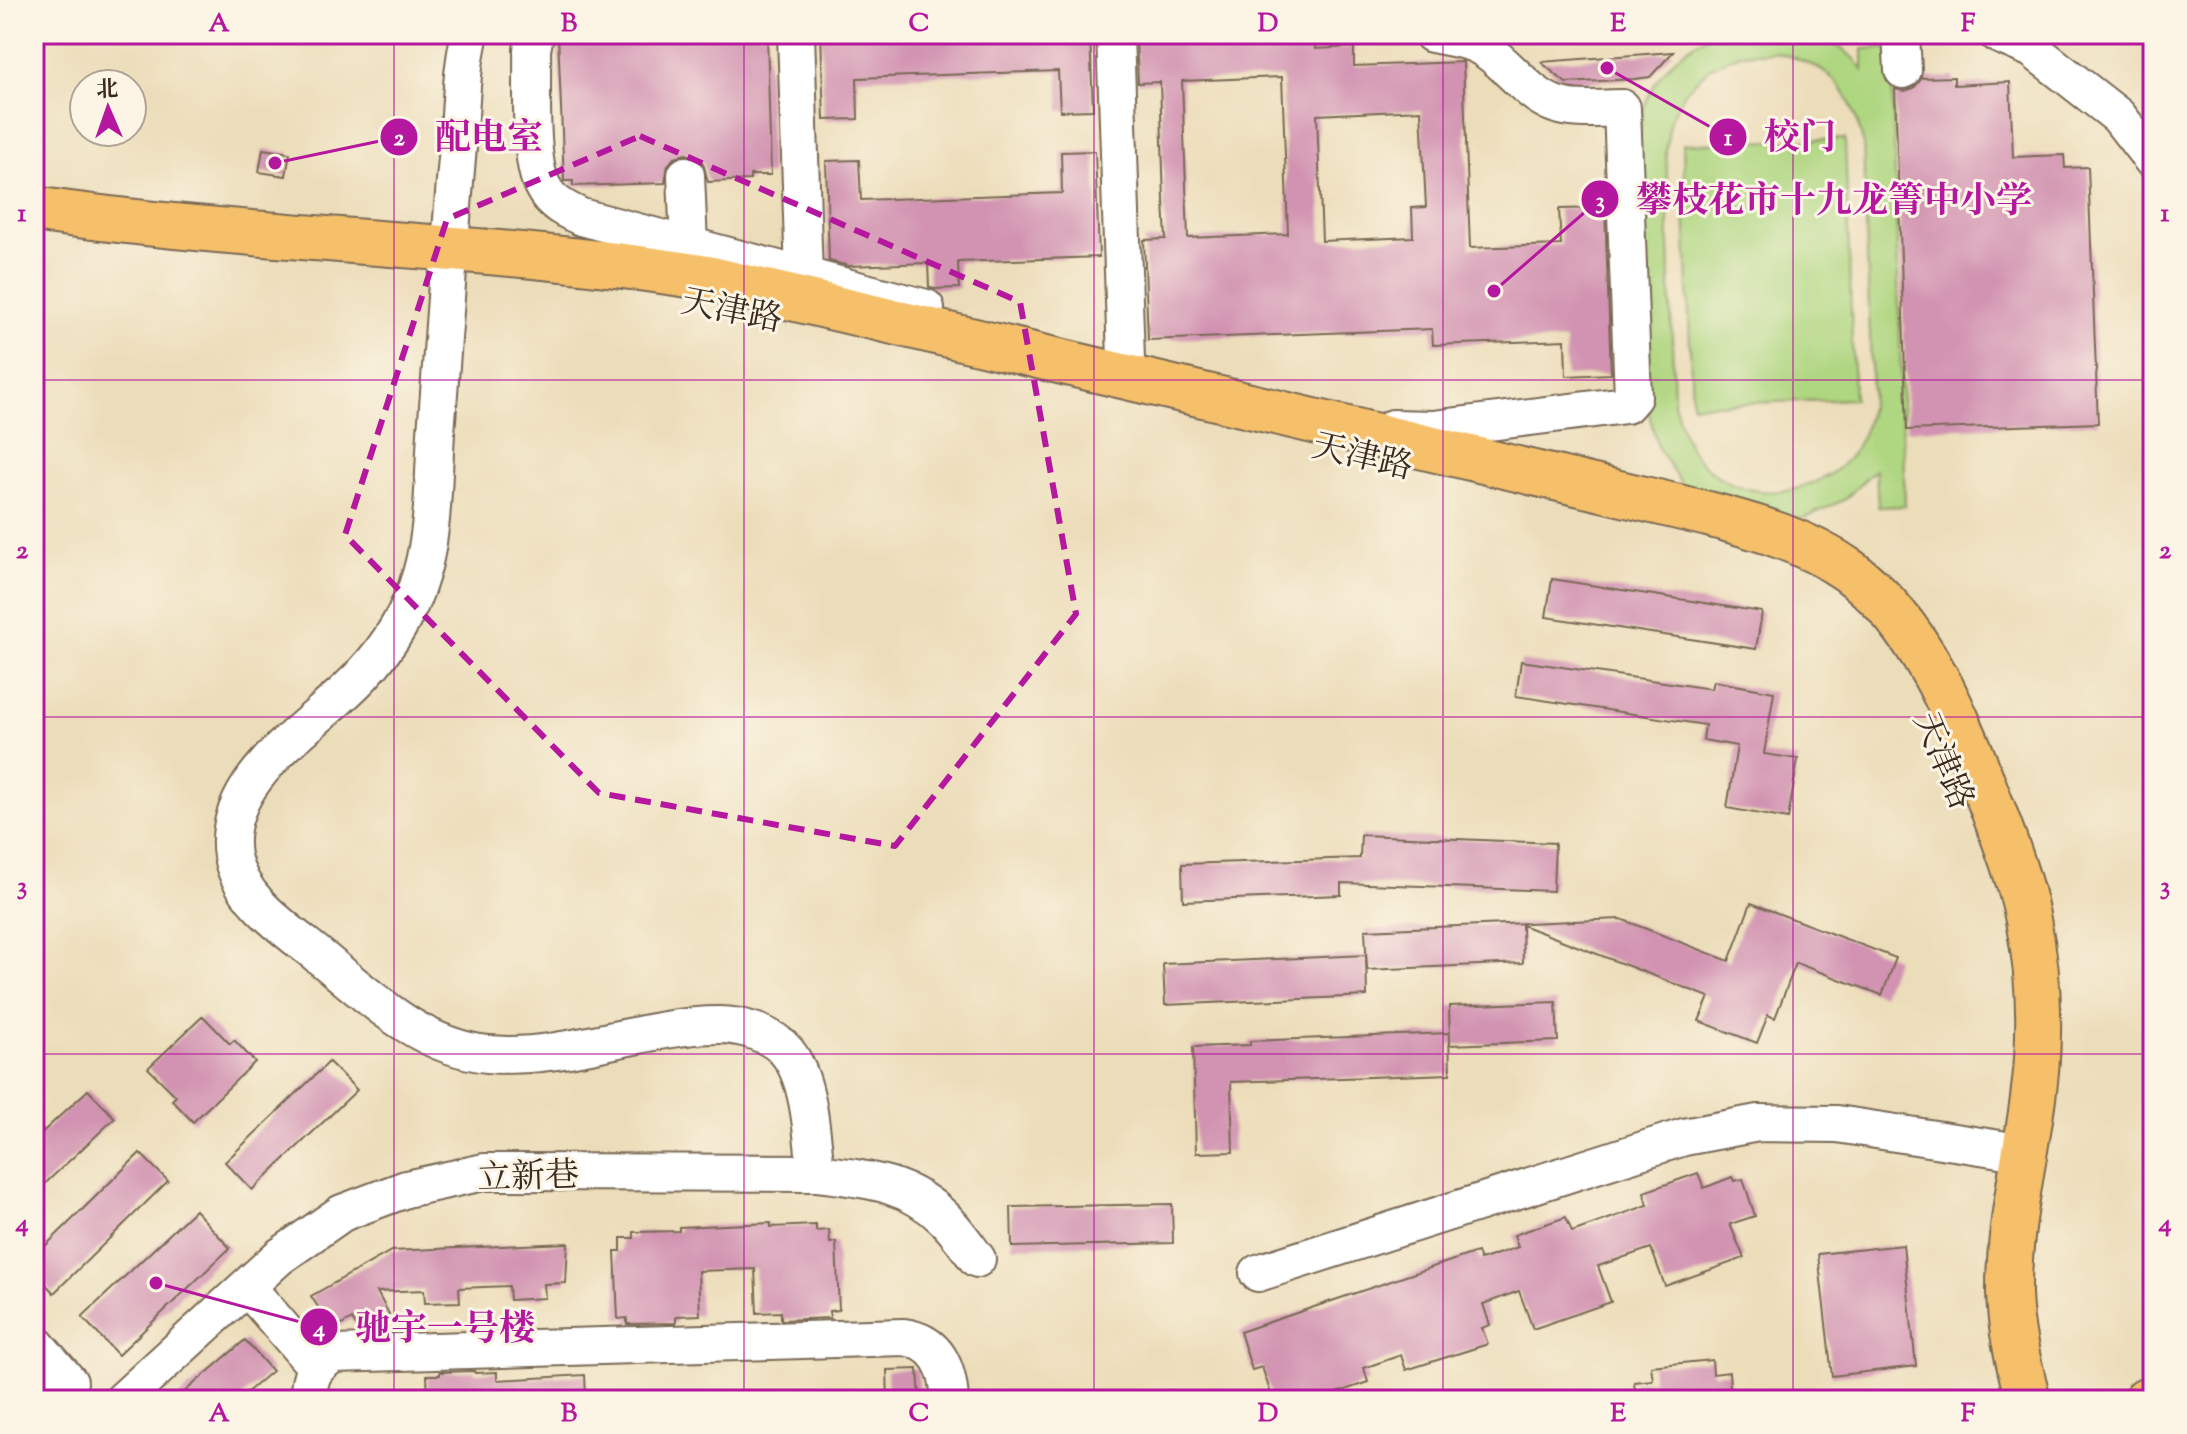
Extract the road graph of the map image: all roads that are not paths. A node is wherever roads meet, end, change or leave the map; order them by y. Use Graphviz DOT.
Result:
graph roads {
  1 [pos="470,34"];
  2 [pos="535,34"];
  3 [pos="796,34"];
  4 [pos="1115,34"];
  5 [pos="1432,34"];
  6 [pos="1901,34"];
  7 [pos="1997,34"];
  8 [pos="1903,70"];
  9 [pos="2153,161"];
  10 [pos="686,175"];
  11 [pos="34,209"];
  12 [pos="34,236"];
  13 [pos="689,246"];
  14 [pos="448,259"];
  15 [pos="804,277"];
  16 [pos="1126,360"];
  17 [pos="2000,1149"];
  18 [pos="816,1173"];
  19 [pos="977,1259"];
  20 [pos="1258,1273"];
  21 [pos="247,1287"];
  22 [pos="34,1342"];
  23 [pos="69,1382"];
  24 [pos="313,1384"];
  25 [pos="2153,1397"];
  26 [pos="123,1400"];
  27 [pos="950,1400"];
  28 [pos="2001,1400"];
  29 [pos="2028,1400"];
  30 [pos="2146,1400"];
  1 -- 14 [label="street"];
  2 -- 13 [label="street"];
  3 -- 15 [label="street"];
  4 -- 16 [label="street"];
  5 -- 16 [label="street"];
  6 -- 8 [label="street"];
  7 -- 9 [label="street"];
  10 -- 13 [label="street"];
  11 -- 14 [label="main road"];
  12 -- 14 [label="main road, 天津路"];
  13 -- 15 [label="street"];
  14 -- 17 [label="main road, 天津路"];
  14 -- 18 [label="street"];
  14 -- 29 [label="main road"];
  15 -- 16 [label="street"];
  17 -- 20 [label="street"];
  17 -- 28 [label="main road, 天津路"];
  18 -- 19 [label="street, 立新巷"];
  18 -- 21 [label="street, 立新巷"];
  21 -- 24 [label="street"];
  21 -- 26 [label="street, 立新巷"];
  22 -- 23 [label="street"];
  24 -- 27 [label="street"];
  25 -- 30 [label="main road"];
}
